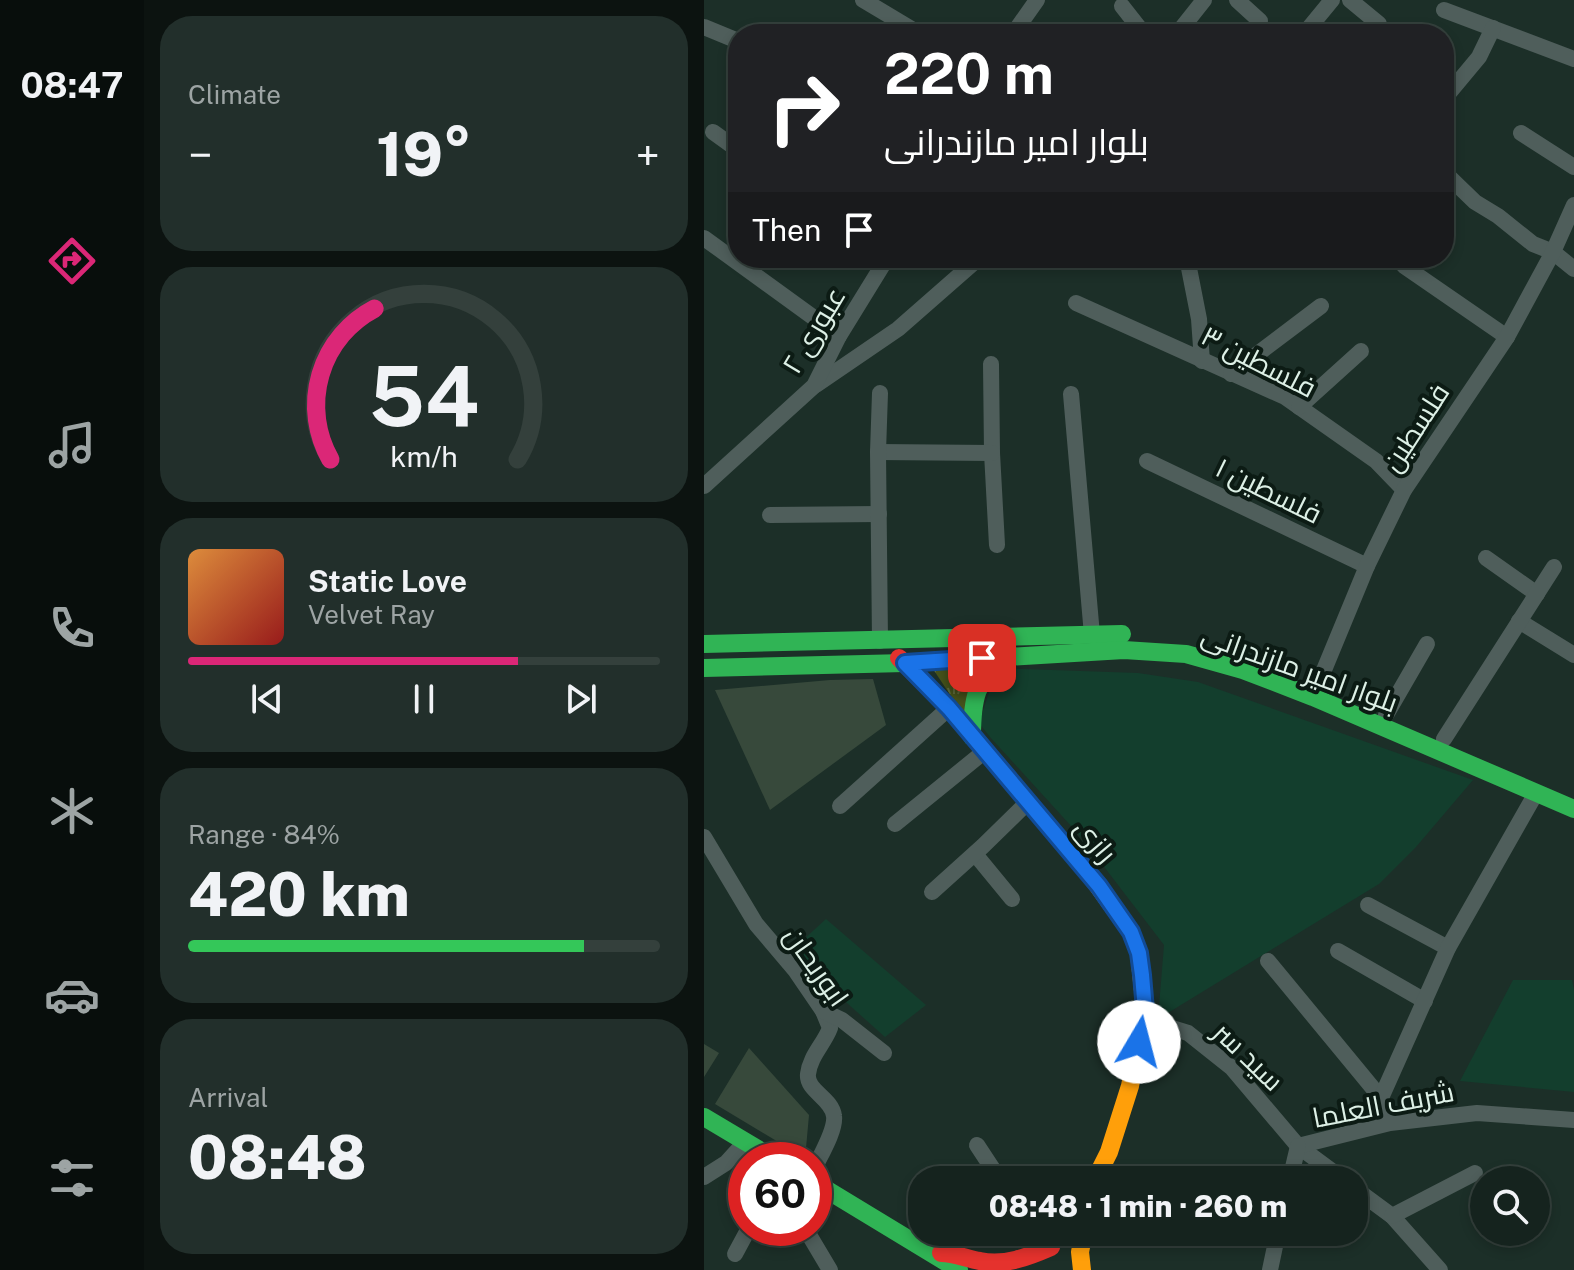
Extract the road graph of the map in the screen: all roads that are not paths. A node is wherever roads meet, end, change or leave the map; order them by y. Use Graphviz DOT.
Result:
graph roads {
  1 [pos="863,0"];
  2 [pos="1037,0"];
  3 [pos="1204,0"];
  4 [pos="1237,0"];
  5 [pos="1332,0"];
  6 [pos="1350,0"];
  7 [pos="1122,6"];
  8 [pos="1444,10"];
  9 [pos="1260,21"];
  10 [pos="903,24"];
  11 [pos="1020,24"];
  12 [pos="1136,24"];
  13 [pos="1185,24"];
  14 [pos="1312,24"];
  15 [pos="1379,24"];
  16 [pos="704,27"];
  17 [pos="1493,28"];
  18 [pos="728,37"];
  19 [pos="1574,59"];
  20 [pos="1454,87"];
  21 [pos="713,132"];
  22 [pos="1521,133"];
  23 [pos="728,143"];
  24 [pos="1574,167"];
  25 [pos="1454,182"];
  26 [pos="1574,205"];
  27 [pos="704,238"];
  28 [pos="1553,252"];
  29 [pos="728,255"];
  30 [pos="745,268"];
  31 [pos="880,268"];
  32 [pos="968,268"];
  33 [pos="1189,268"];
  34 [pos="1407,268"];
  35 [pos="1574,269"];
  36 [pos="1076,303"];
  37 [pos="1321,306"];
  38 [pos="839,336"];
  39 [pos="1507,337"];
  40 [pos="1361,351"];
  41 [pos="1202,361"];
  42 [pos="991,364"];
  43 [pos="1231,374"];
  44 [pos="814,386"];
  45 [pos="880,393"];
  46 [pos="1071,394"];
  47 [pos="1299,407"];
  48 [pos="878,452"];
  49 [pos="992,453"];
  50 [pos="1147,461"];
  51 [pos="704,486"];
  52 [pos="1404,490"];
  53 [pos="879,514"];
  54 [pos="770,515"];
  55 [pos="997,545"];
  56 [pos="1486,558"];
  57 [pos="1367,566"];
  58 [pos="1554,567"];
  59 [pos="1537,594"];
  60 [pos="1519,621"];
  61 [pos="1092,635"];
  62 [pos="880,641"];
  63 [pos="704,644"];
  64 [pos="1427,644"];
  65 [pos="1574,655"];
  66 [pos="1006,656"];
  67 [pos="905,663"];
  68 [pos="704,668"];
  69 [pos="1317,687"];
  70 [pos="949,708"];
  71 [pos="1386,715"];
  72 [pos="1444,739"];
  73 [pos="978,744"];
  74 [pos="1574,791"];
  75 [pos="1536,793"];
  76 [pos="1028,802"];
  77 [pos="840,806"];
  78 [pos="1574,809"];
  79 [pos="895,824"];
  80 [pos="704,837"];
  81 [pos="975,854"];
  82 [pos="932,892"];
  83 [pos="1012,899"];
  84 [pos="1368,905"];
  85 [pos="1448,948"];
  86 [pos="1338,951"];
  87 [pos="1268,961"];
  88 [pos="1425,1001"];
  89 [pos="823,1011"];
  90 [pos="1143,1019"];
  91 [pos="884,1053"];
  92 [pos="1381,1098"];
  93 [pos="1387,1114"];
  94 [pos="704,1117"];
  95 [pos="1574,1120"];
  96 [pos="745,1142"];
  97 [pos="828,1142"];
  98 [pos="977,1145"];
  99 [pos="1298,1146"];
  100 [pos="728,1161"];
  101 [pos="991,1166"];
  102 [pos="1102,1166"];
  103 [pos="1293,1166"];
  104 [pos="1325,1166"];
  105 [pos="1470,1176"];
  106 [pos="704,1177"];
  107 [pos="832,1194"];
  108 [pos="1368,1198"];
  109 [pos="1392,1216"];
  110 [pos="739,1246"];
  111 [pos="816,1246"];
  112 [pos="1047,1246"];
  113 [pos="1052,1246"];
  114 [pos="1081,1246"];
  115 [pos="1275,1246"];
  116 [pos="735,1254"];
  117 [pos="937,1262"];
  118 [pos="830,1270"];
  119 [pos="959,1270"];
  120 [pos="1034,1270"];
  121 [pos="1082,1270"];
  122 [pos="1270,1270"];
  123 [pos="1440,1270"];
  1 -- 10 [label="street"];
  2 -- 11 [label="street"];
  3 -- 13 [label="street"];
  4 -- 9 [label="street"];
  5 -- 14 [label="street"];
  6 -- 15 [label="street"];
  7 -- 12 [label="street"];
  8 -- 17 [label="street"];
  16 -- 18 [label="street"];
  17 -- 19 [label="street"];
  17 -- 20 [label="street"];
  21 -- 23 [label="street"];
  22 -- 24 [label="street"];
  25 -- 28 [label="street"];
  26 -- 28 [label="street, فلسطین"];
  27 -- 29 [label="street"];
  28 -- 35 [label="street"];
  28 -- 39 [label="street, فلسطین"];
  30 -- 38 [label="street"];
  31 -- 38 [label="street, عبوری ۲"];
  32 -- 44 [label="street"];
  33 -- 41 [label="street"];
  34 -- 39 [label="street"];
  36 -- 41 [label="street, فلسطین ۳"];
  37 -- 43 [label="street"];
  38 -- 44 [label="street, عبوری ۲"];
  39 -- 52 [label="street, فلسطین"];
  40 -- 47 [label="street"];
  41 -- 43 [label="street, فلسطین ۳"];
  42 -- 49 [label="street"];
  43 -- 47 [label="street, فلسطین ۳"];
  44 -- 51 [label="street, عبوری ۲"];
  45 -- 48 [label="street"];
  46 -- 61 [label="street"];
  47 -- 52 [label="street, فلسطین ۳"];
  48 -- 49 [label="street"];
  48 -- 53 [label="street"];
  49 -- 55 [label="street"];
  50 -- 57 [label="street, فلسطین ۱"];
  52 -- 57 [label="street, فلسطین"];
  53 -- 54 [label="street"];
  53 -- 62 [label="street"];
  56 -- 59 [label="street"];
  57 -- 69 [label="street, فلسطین"];
  58 -- 59 [label="street"];
  59 -- 60 [label="street"];
  60 -- 65 [label="street"];
  60 -- 72 [label="street"];
  61 -- 62 [label="main road, بلوار امیر مازندرانی"];
  61 -- 69 [label="main road, بلوار امیر مازندرانی"];
  62 -- 63 [label="main road, بلوار امیر مازندرانی"];
  62 -- 67 [label="main road, رازی"];
  64 -- 71 [label="street"];
  66 -- 67 [label="main road, بلوار امیر مازندرانی"];
  66 -- 73 [label="main road"];
  66 -- 75 [label="main road, بلوار امیر مازندرانی"];
  67 -- 68 [label="main road, بلوار امیر مازندرانی"];
  67 -- 70 [label="main road, رازی"];
  69 -- 71 [label="main road, بلوار امیر مازندرانی"];
  70 -- 73 [label="main road, رازی"];
  70 -- 77 [label="street"];
  71 -- 72 [label="main road, بلوار امیر مازندرانی"];
  72 -- 74 [label="main road, بلوار امیر مازندرانی"];
  73 -- 76 [label="main road, رازی"];
  73 -- 79 [label="street"];
  75 -- 78 [label="main road, بلوار امیر مازندرانی"];
  75 -- 85 [label="street"];
  76 -- 81 [label="street"];
  76 -- 90 [label="main road, رازی"];
  80 -- 89 [label="street, ابوریحان"];
  81 -- 82 [label="street"];
  81 -- 83 [label="street"];
  84 -- 85 [label="street"];
  85 -- 88 [label="street"];
  86 -- 88 [label="street"];
  87 -- 92 [label="street"];
  88 -- 92 [label="street"];
  89 -- 91 [label="street"];
  89 -- 97 [label="street, ابوریحان"];
  90 -- 99 [label="street, سید سر"];
  90 -- 102 [label="main road, رازی"];
  92 -- 93 [label="street"];
  94 -- 96 [label="main road"];
  95 -- 99 [label="street, شریف العلما"];
  98 -- 101 [label="street"];
  99 -- 103 [label="street"];
  99 -- 104 [label="street, سید سر"];
  100 -- 106 [label="street"];
  105 -- 109 [label="street"];
  107 -- 117 [label="main road"];
  108 -- 109 [label="street"];
  109 -- 123 [label="street"];
  110 -- 116 [label="street"];
  111 -- 118 [label="street"];
  112 -- 117 [label="main road"];
  113 -- 120 [label="main road"];
  114 -- 121 [label="main road"];
  115 -- 122 [label="street"];
  117 -- 119 [label="main road"];
}
